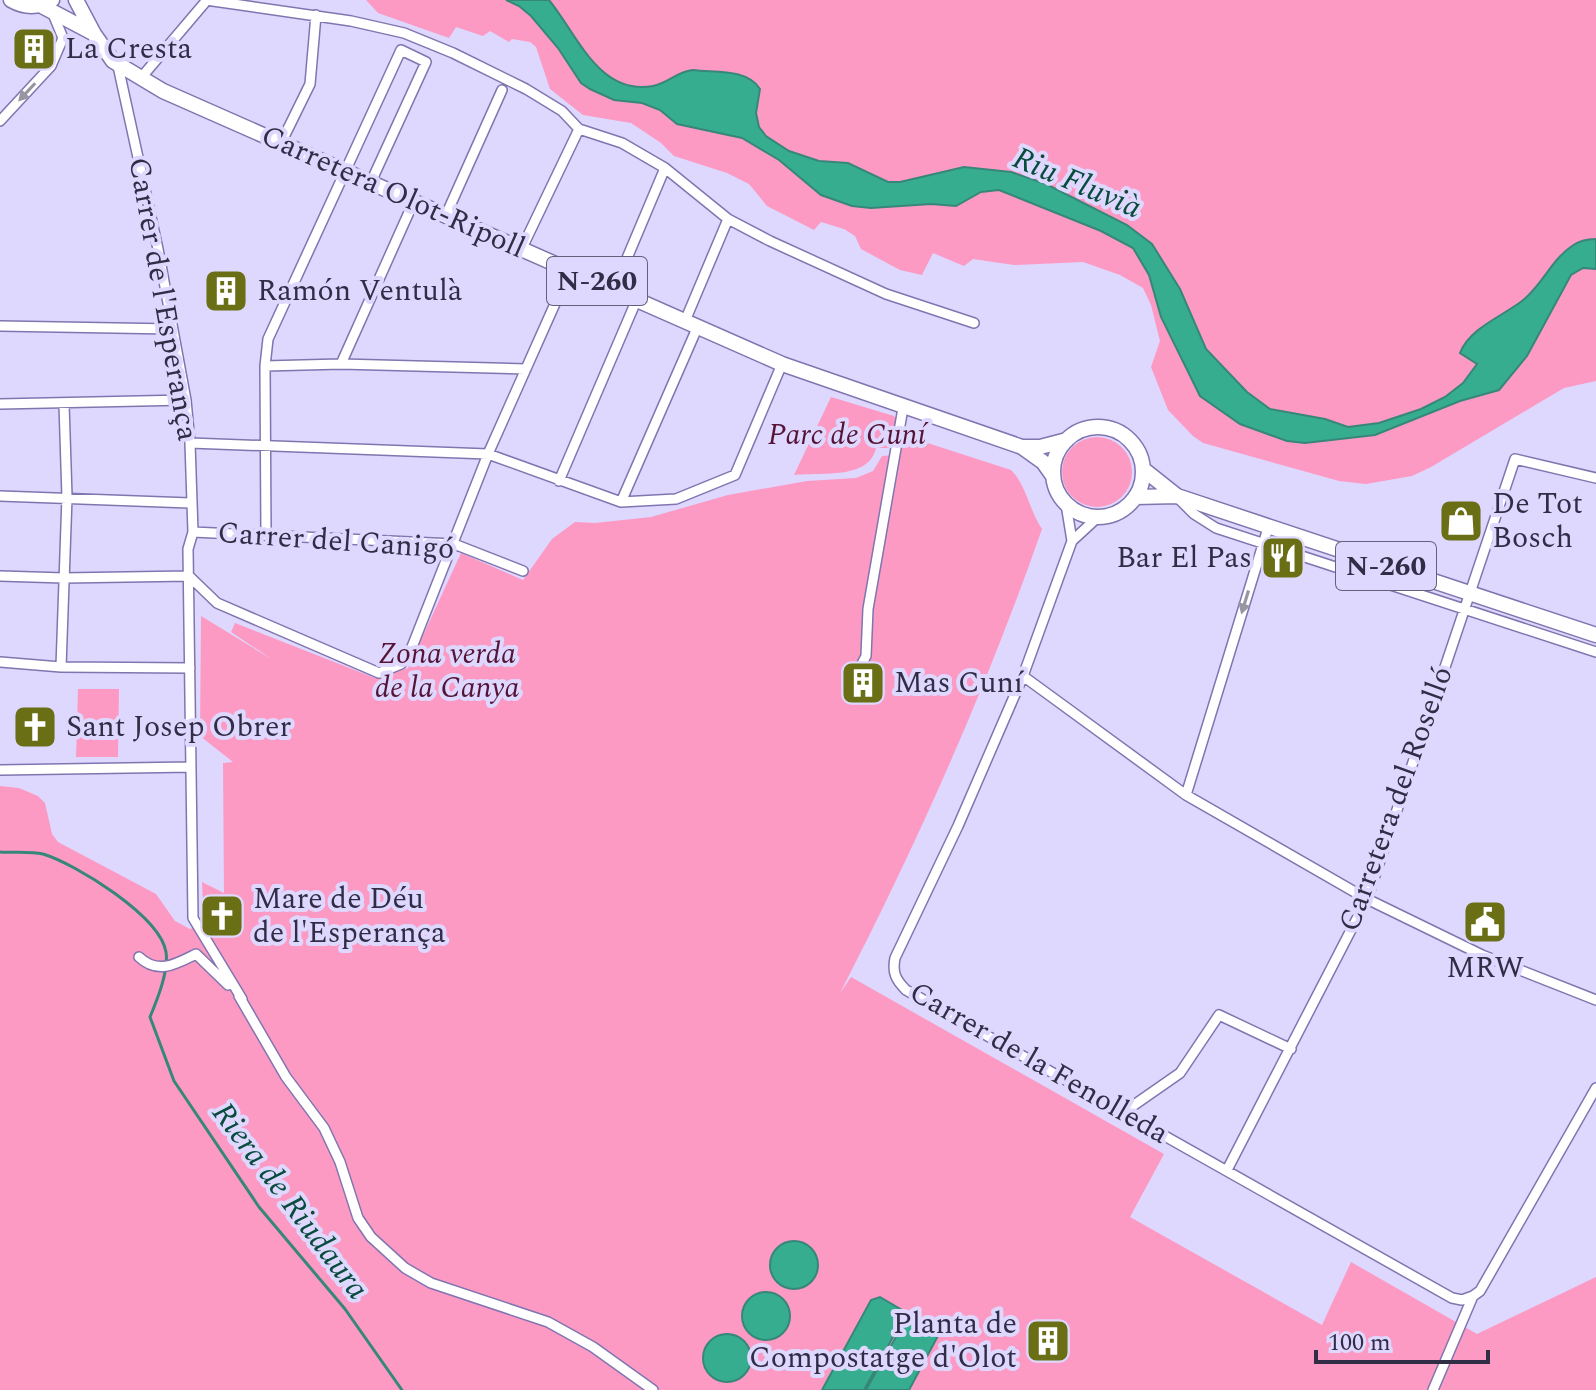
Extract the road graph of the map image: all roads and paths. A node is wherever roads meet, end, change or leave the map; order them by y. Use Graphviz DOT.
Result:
graph roads {
  1 [pos="9,0"];
  2 [pos="76,0"];
  3 [pos="207,0"];
  4 [pos="0,3"];
  5 [pos="48,6"];
  6 [pos="316,15"];
  7 [pos="404,33"];
  8 [pos="94,34"];
  9 [pos="401,50"];
  10 [pos="118,66"];
  11 [pos="140,79"];
  12 [pos="502,90"];
  13 [pos="0,121"];
  14 [pos="579,129"];
  15 [pos="281,143"];
  16 [pos="665,168"];
  17 [pos="346,171"];
  18 [pos="371,182"];
  19 [pos="414,201"];
  20 [pos="446,215"];
  21 [pos="728,219"];
  22 [pos="522,248"];
  23 [pos="570,270"];
  24 [pos="614,289"];
  25 [pos="637,299"];
  26 [pos="974,323"];
  27 [pos="692,324"];
  28 [pos="0,326"];
  29 [pos="172,329"];
  30 [pos="341,364"];
  31 [pos="782,364"];
  32 [pos="265,366"];
  33 [pos="526,369"];
  34 [pos="186,400"];
  35 [pos="0,404"];
  36 [pos="64,404"];
  37 [pos="903,408"];
  38 [pos="1068,440"];
  39 [pos="190,443"];
  40 [pos="1022,447"];
  41 [pos="266,448"];
  42 [pos="488,454"];
  43 [pos="1143,469"];
  44 [pos="1053,476"];
  45 [pos="1596,478"];
  46 [pos="559,481"];
  47 [pos="0,496"];
  48 [pos="1177,496"];
  49 [pos="67,497"];
  50 [pos="1135,497"];
  51 [pos="621,502"];
  52 [pos="190,503"];
  53 [pos="1066,504"];
  54 [pos="1098,517"];
  55 [pos="1268,528"];
  56 [pos="193,532"];
  57 [pos="266,535"];
  58 [pos="1072,541"];
  59 [pos="454,544"];
  60 [pos="1263,544"];
  61 [pos="523,571"];
  62 [pos="0,576"];
  63 [pos="189,576"];
  64 [pos="64,578"];
  65 [pos="1468,593"];
  66 [pos="1463,609"];
  67 [pos="1596,635"];
  68 [pos="1596,652"];
  69 [pos="0,662"];
  70 [pos="61,667"];
  71 [pos="190,668"];
  72 [pos="856,675"];
  73 [pos="1023,676"];
  74 [pos="191,767"];
  75 [pos="0,770"];
  76 [pos="1186,795"];
  77 [pos="1367,899"];
  78 [pos="139,957"];
  79 [pos="242,999"];
  80 [pos="1596,1000"];
  81 [pos="1291,1049"];
  82 [pos="1596,1088"];
  83 [pos="1124,1112"];
  84 [pos="1227,1170"];
  85 [pos="1473,1296"];
  86 [pos="653,1390"];
  87 [pos="1433,1390"];
  1 -- 4 [label="main road, N-260"];
  1 -- 5 [label="main road, N-260"];
  2 -- 8 [label="main road, Carretera Olot-Ripoll / N-260"];
  3 -- 6 [label="street"];
  3 -- 11 [label="street"];
  5 -- 8 [label="main road, Carretera Olot-Ripoll / N-260"];
  5 -- 13 [label="street, one-way"];
  6 -- 7 [label="street"];
  6 -- 15 [label="street"];
  7 -- 9 [label="street"];
  7 -- 14 [label="street"];
  8 -- 10 [label="main road, Carretera Olot-Ripoll / N-260"];
  9 -- 17 [label="street"];
  9 -- 18 [label="street"];
  10 -- 11 [label="main road, Carretera Olot-Ripoll / N-260"];
  10 -- 29 [label="street, Carrer de l'Esperança"];
  11 -- 15 [label="main road, Carretera Olot-Ripoll / N-260"];
  12 -- 20 [label="street"];
  14 -- 16 [label="street"];
  14 -- 22 [label="street"];
  15 -- 17 [label="main road, Carretera Olot-Ripoll / N-260"];
  16 -- 21 [label="street"];
  16 -- 24 [label="street"];
  17 -- 18 [label="main road, Carretera Olot-Ripoll / N-260"];
  17 -- 32 [label="street"];
  18 -- 19 [label="main road, Carretera Olot-Ripoll / N-260"];
  19 -- 20 [label="main road, Carretera Olot-Ripoll / N-260"];
  19 -- 30 [label="street"];
  20 -- 22 [label="main road, Carretera Olot-Ripoll / N-260"];
  21 -- 26 [label="street"];
  21 -- 27 [label="street"];
  22 -- 23 [label="main road, Carretera Olot-Ripoll / N-260"];
  23 -- 24 [label="main road, Carretera Olot-Ripoll / N-260"];
  23 -- 33 [label="street"];
  24 -- 25 [label="main road, Carretera Olot-Ripoll / N-260"];
  25 -- 27 [label="main road, Carretera Olot-Ripoll / N-260"];
  25 -- 46 [label="street"];
  27 -- 31 [label="main road, Carretera Olot-Ripoll / N-260"];
  27 -- 51 [label="street"];
  28 -- 29 [label="street"];
  29 -- 34 [label="street, Carrer de l'Esperança"];
  30 -- 32 [label="street"];
  30 -- 33 [label="street"];
  31 -- 37 [label="main road, Carretera Olot-Ripoll / N-260"];
  31 -- 51 [label="street"];
  32 -- 41 [label="street"];
  33 -- 42 [label="street"];
  34 -- 36 [label="street"];
  34 -- 39 [label="street, Carrer de l'Esperança"];
  35 -- 36 [label="street"];
  36 -- 49 [label="street"];
  37 -- 40 [label="main road, Carretera Olot-Ripoll / N-260"];
  37 -- 72 [label="street"];
  38 -- 40 [label="main road, Carretera Olot-Ripoll / N-260"];
  38 -- 43 [label="main road, N-260"];
  38 -- 44 [label="main road"];
  39 -- 41 [label="street"];
  39 -- 52 [label="street, Carrer de l'Esperança"];
  40 -- 44 [label="main road, Carretera Olot-Ripoll / N-260"];
  41 -- 42 [label="street"];
  41 -- 57 [label="street"];
  42 -- 46 [label="street"];
  42 -- 59 [label="street"];
  43 -- 48 [label="main road, N-260"];
  43 -- 50 [label="main road"];
  44 -- 53 [label="main road, N-260"];
  45 -- 65 [label="street, Carretera del Roselló"];
  46 -- 51 [label="street"];
  47 -- 49 [label="street"];
  48 -- 50 [label="main road, N-260"];
  48 -- 55 [label="main road, N-260"];
  48 -- 60 [label="street"];
  49 -- 52 [label="street"];
  49 -- 64 [label="street"];
  50 -- 54 [label="main road, N-260"];
  52 -- 56 [label="street, Carrer de l'Esperança"];
  53 -- 54 [label="main road"];
  53 -- 58 [label="street"];
  54 -- 58 [label="street"];
  55 -- 60 [label="street"];
  55 -- 65 [label="main road, N-260"];
  56 -- 57 [label="street, Carrer del Canigó"];
  56 -- 63 [label="street, Carrer de l'Esperança"];
  57 -- 59 [label="street, Carrer del Canigó"];
  58 -- 73 [label="street, Carrer de la Fenolleda"];
  59 -- 61 [label="street, Carrer del Canigó"];
  59 -- 63 [label="street"];
  60 -- 66 [label="street"];
  60 -- 76 [label="street, one-way"];
  62 -- 64 [label="street"];
  63 -- 64 [label="street"];
  63 -- 71 [label="street, Carrer de l'Esperança"];
  64 -- 70 [label="street"];
  65 -- 66 [label="street, Carretera del Roselló"];
  65 -- 67 [label="main road, N-260"];
  66 -- 68 [label="street"];
  66 -- 77 [label="street, Carretera del Roselló"];
  69 -- 70 [label="street"];
  70 -- 71 [label="street"];
  71 -- 74 [label="street, Carrer de l'Esperança"];
  73 -- 76 [label="street"];
  73 -- 83 [label="street, Carrer de la Fenolleda"];
  74 -- 75 [label="street"];
  74 -- 79 [label="street, Carrer de l'Esperança"];
  76 -- 77 [label="street"];
  77 -- 80 [label="street"];
  77 -- 81 [label="street, Carretera del Roselló"];
  78 -- 79 [label="street"];
  79 -- 86 [label="street"];
  81 -- 83 [label="street"];
  81 -- 84 [label="street, Carretera del Roselló"];
  82 -- 85 [label="street"];
  83 -- 84 [label="street, Carrer de la Fenolleda"];
  84 -- 85 [label="street, Carrer de la Fenolleda"];
  85 -- 87 [label="street"];
}
